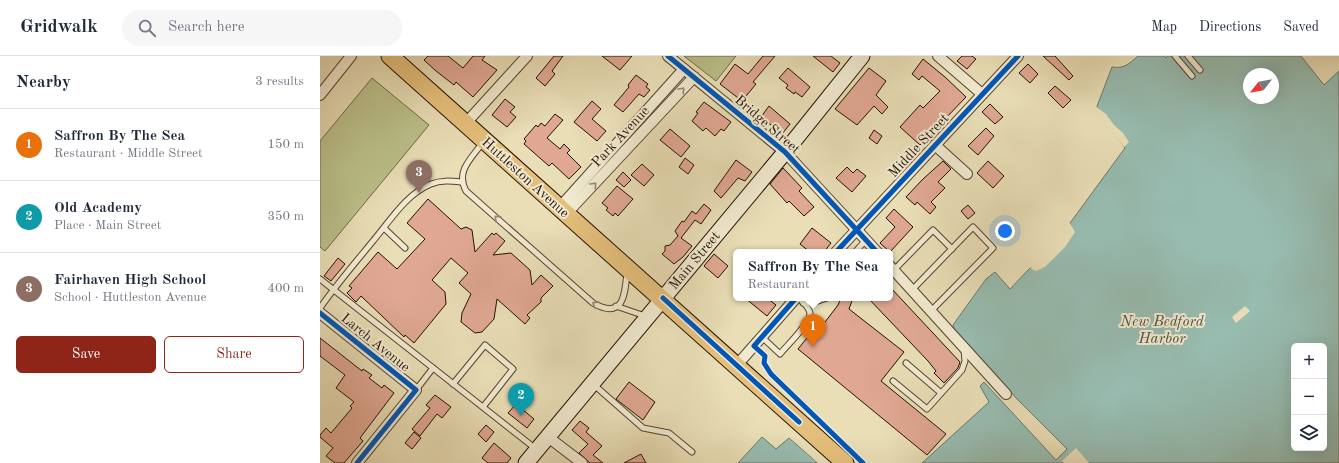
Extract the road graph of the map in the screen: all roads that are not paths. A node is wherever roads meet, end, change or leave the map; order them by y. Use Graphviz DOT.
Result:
graph roads {
  1 [pos="351,56"];
  2 [pos="390,56"];
  3 [pos="527,56"];
  4 [pos="668,56"];
  5 [pos="862,56"];
  6 [pos="938,56"];
  7 [pos="1018,56"];
  8 [pos="1174,56"];
  9 [pos="1188,56"];
  10 [pos="684,69"];
  11 [pos="1200,70"];
  12 [pos="1192,76"];
  13 [pos="694,78"];
  14 [pos="982,94"];
  15 [pos="320,95"];
  16 [pos="466,123"];
  17 [pos="484,140"];
  18 [pos="935,145"];
  19 [pos="785,152"];
  20 [pos="967,174"];
  21 [pos="461,182"];
  22 [pos="564,210"];
  23 [pos="384,228"];
  24 [pos="856,229"];
  25 [pos="866,240"];
  26 [pos="405,248"];
  27 [pos="839,249"];
  28 [pos="858,249"];
  29 [pos="874,249"];
  30 [pos="952,249"];
  31 [pos="627,267"];
  32 [pos="893,267"];
  33 [pos="893,269"];
  34 [pos="320,279"];
  35 [pos="333,290"];
  36 [pos="912,290"];
  37 [pos="662,298"];
  38 [pos="798,301"];
  39 [pos="800,301"];
  40 [pos="616,306"];
  41 [pos="320,308"];
  42 [pos="931,311"];
  43 [pos="320,313"];
  44 [pos="648,317"];
  45 [pos="762,337"];
  46 [pos="964,347"];
  47 [pos="906,363"];
  48 [pos="737,365"];
  49 [pos="433,368"];
  50 [pos="893,382"];
  51 [pos="453,384"];
  52 [pos="593,384"];
  53 [pos="416,390"];
  54 [pos="941,393"];
  55 [pos="1006,394"];
  56 [pos="483,407"];
  57 [pos="548,437"];
  58 [pos="537,450"];
  59 [pos="692,452"];
  60 [pos="357,463"];
  61 [pos="526,463"];
  62 [pos="582,463"];
  63 [pos="845,463"];
  1 -- 15 [label="street"];
  2 -- 16 [label="highway, Huttleston Avenue"];
  3 -- 16 [label="street"];
  4 -- 10 [label="street, Bridge Street"];
  5 -- 19 [label="main road, Main Street"];
  6 -- 14 [label="street"];
  7 -- 14 [label="street, Middle Street"];
  8 -- 12 [label="lane"];
  9 -- 11 [label="lane"];
  10 -- 13 [label="street, Bridge Street"];
  10 -- 22 [label="street"];
  13 -- 19 [label="street, Bridge Street"];
  22 -- 13 [label="street, Park Avenue, one-way"];
  14 -- 18 [label="street, Middle Street"];
  16 -- 17 [label="highway, Huttleston Avenue"];
  17 -- 21 [label="lane"];
  17 -- 22 [label="highway, Huttleston Avenue"];
  18 -- 20 [label="street"];
  18 -- 24 [label="street, Middle Street"];
  19 -- 24 [label="street, Bridge Street"];
  19 -- 37 [label="main road, Main Street"];
  21 -- 23 [label="lane"];
  40 -- 21 [label="lane, one-way"];
  22 -- 31 [label="highway, Huttleston Avenue"];
  23 -- 26 [label="lane"];
  23 -- 35 [label="lane"];
  24 -- 25 [label="street, Bridge Street"];
  24 -- 27 [label="street, Middle Street"];
  25 -- 28 [label="lane"];
  25 -- 29 [label="street, Bridge Street"];
  30 -- 32 [label="lane"];
  30 -- 36 [label="lane"];
  30 -- 42 [label="lane"];
  31 -- 37 [label="highway, Huttleston Avenue"];
  31 -- 40 [label="lane"];
  33 -- 36 [label="street"];
  34 -- 35 [label="lane"];
  35 -- 41 [label="lane"];
  35 -- 49 [label="lane"];
  36 -- 42 [label="street"];
  37 -- 44 [label="main road, Main Street"];
  37 -- 48 [label="highway, Huttleston Avenue"];
  38 -- 45 [label="street"];
  39 -- 45 [label="lane"];
  40 -- 44 [label="lane"];
  42 -- 46 [label="street"];
  43 -- 53 [label="street, Larch Avenue"];
  44 -- 52 [label="main road, Main Street"];
  45 -- 48 [label="street"];
  46 -- 54 [label="lane"];
  46 -- 55 [label="street"];
  47 -- 54 [label="lane"];
  48 -- 63 [label="highway, Huttleston Avenue"];
  49 -- 51 [label="lane"];
  49 -- 53 [label="lane"];
  50 -- 54 [label="lane"];
  51 -- 56 [label="lane"];
  51 -- 56 [label="lane"];
  52 -- 57 [label="main road, Main Street"];
  52 -- 59 [label="lane"];
  53 -- 60 [label="street"];
  56 -- 58 [label="lane"];
  57 -- 58 [label="main road, Main Street"];
  57 -- 62 [label="street"];
  58 -- 61 [label="main road, Main Street"];
}
